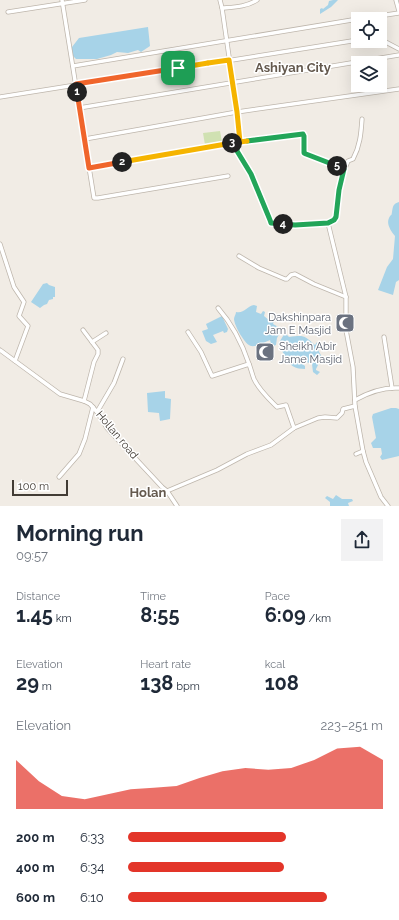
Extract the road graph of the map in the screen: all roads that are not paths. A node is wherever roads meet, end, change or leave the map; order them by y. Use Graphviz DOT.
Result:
graph roads {
  1 [pos="85,0"];
  2 [pos="220,0"];
  3 [pos="257,0"];
  4 [pos="396,0"];
  5 [pos="62,2"];
  6 [pos="222,8"];
  7 [pos="8,12"];
  8 [pos="399,12"];
  9 [pos="387,14"];
  10 [pos="351,20"];
  11 [pos="226,40"];
  12 [pos="351,41"];
  13 [pos="387,43"];
  14 [pos="399,49"];
  15 [pos="399,55"];
  16 [pos="229,60"];
  17 [pos="72,66"];
  18 [pos="232,82"];
  19 [pos="76,84"];
  20 [pos="399,89"];
  21 [pos="0,97"];
  22 [pos="79,108"];
  23 [pos="237,112"];
  24 [pos="362,119"];
  25 [pos="84,139"];
  26 [pos="240,142"];
  27 [pos="89,168"];
  28 [pos="344,169"];
  29 [pos="228,176"];
  30 [pos="328,223"];
  31 [pos="0,244"];
  32 [pos="239,256"];
  33 [pos="346,297"];
  34 [pos="218,308"];
  35 [pos="340,329"];
  36 [pos="83,330"];
  37 [pos="346,330"];
  38 [pos="188,332"];
  39 [pos="106,333"];
  40 [pos="384,337"];
  41 [pos="92,342"];
  42 [pos="0,350"];
  43 [pos="123,359"];
  44 [pos="15,361"];
  45 [pos="249,364"];
  46 [pos="392,388"];
  47 [pos="399,388"];
  48 [pos="355,400"];
  49 [pos="84,401"];
  50 [pos="355,406"];
  51 [pos="93,407"];
  52 [pos="97,412"];
  53 [pos="294,428"];
  54 [pos="363,451"];
  55 [pos="356,454"];
  56 [pos="59,477"];
  57 [pos="167,491"];
  58 [pos="177,506"];
  59 [pos="388,506"];
  1 -- 5 [label="street"];
  2 -- 6 [label="street"];
  3 -- 6 [label="street"];
  4 -- 8 [label="street"];
  5 -- 7 [label="street"];
  5 -- 17 [label="street"];
  6 -- 11 [label="street"];
  8 -- 9 [label="street"];
  10 -- 11 [label="street"];
  11 -- 16 [label="street"];
  11 -- 17 [label="street"];
  12 -- 16 [label="street"];
  13 -- 14 [label="street"];
  15 -- 18 [label="street"];
  16 -- 18 [label="street"];
  16 -- 19 [label="street"];
  17 -- 19 [label="street"];
  18 -- 22 [label="street"];
  18 -- 23 [label="street"];
  19 -- 21 [label="street"];
  19 -- 22 [label="street"];
  20 -- 23 [label="street"];
  22 -- 25 [label="street"];
  23 -- 25 [label="street"];
  23 -- 26 [label="street"];
  24 -- 28 [label="street"];
  25 -- 27 [label="street"];
  26 -- 27 [label="street"];
  26 -- 28 [label="street"];
  26 -- 30 [label="street"];
  27 -- 29 [label="street"];
  28 -- 30 [label="street"];
  30 -- 33 [label="street"];
  31 -- 44 [label="street"];
  32 -- 33 [label="street"];
  33 -- 37 [label="street"];
  34 -- 45 [label="street"];
  35 -- 37 [label="street"];
  36 -- 41 [label="street"];
  37 -- 48 [label="street"];
  38 -- 45 [label="street"];
  39 -- 41 [label="street"];
  40 -- 46 [label="street"];
  41 -- 49 [label="street"];
  42 -- 44 [label="street, Hollan road"];
  43 -- 52 [label="street"];
  44 -- 49 [label="street, Hollan road"];
  45 -- 53 [label="street"];
  46 -- 47 [label="street"];
  46 -- 48 [label="street"];
  48 -- 50 [label="street"];
  49 -- 51 [label="street, Hollan road"];
  50 -- 53 [label="street"];
  50 -- 54 [label="street"];
  51 -- 52 [label="street, Hollan road"];
  51 -- 56 [label="street"];
  52 -- 57 [label="street, Hollan road"];
  53 -- 57 [label="street"];
  54 -- 55 [label="street"];
  54 -- 59 [label="street"];
  57 -- 58 [label="street, Hollan road"];
}
